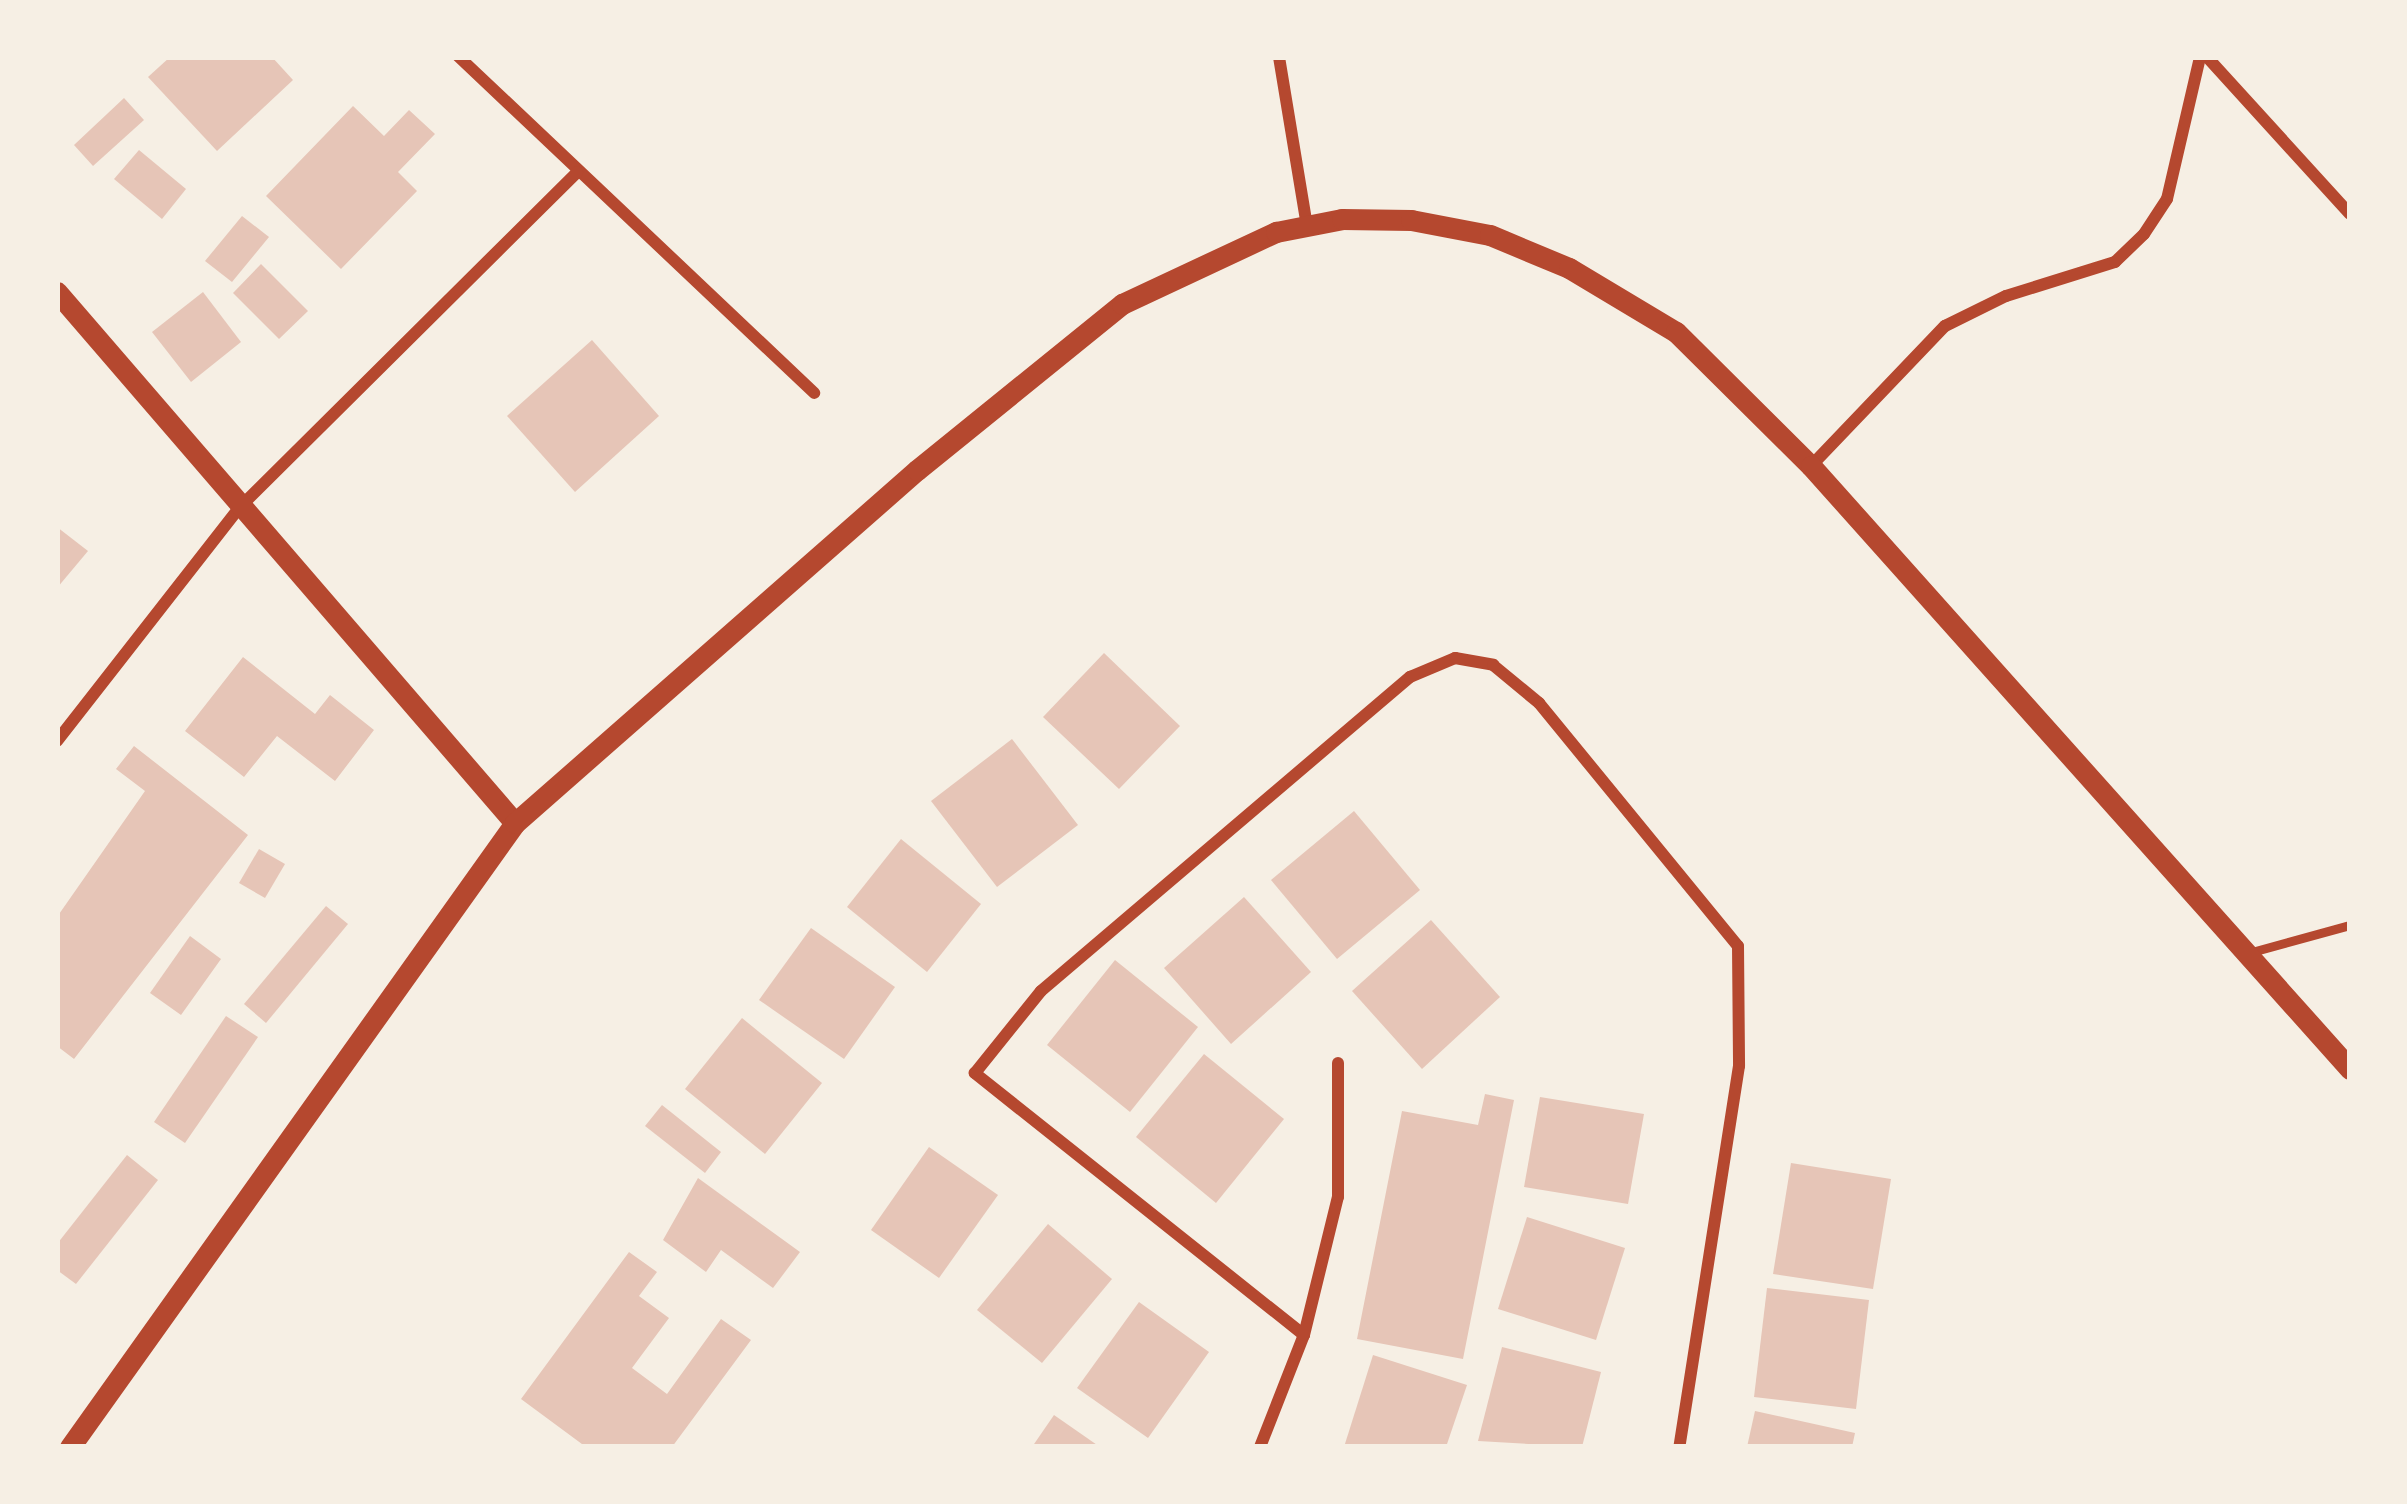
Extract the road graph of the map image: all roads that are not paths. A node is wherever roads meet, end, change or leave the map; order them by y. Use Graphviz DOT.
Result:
graph roads {
  1 [pos="459,57"];
  2 [pos="1279,57"];
  3 [pos="2204,57"];
  4 [pos="578,172"];
  5 [pos="2350,214"];
  6 [pos="1306,226"];
  7 [pos="57,292"];
  8 [pos="814,393"];
  9 [pos="1811,466"];
  10 [pos="238,509"];
  11 [pos="57,741"];
  12 [pos="515,823"];
  13 [pos="2350,925"];
  14 [pos="2248,953"];
  15 [pos="1338,1064"];
  16 [pos="2350,1069"];
  17 [pos="1304,1335"];
  18 [pos="70,1447"];
  19 [pos="1260,1447"];
  20 [pos="1679,1447"];
  1 -- 4 [label="street"];
  2 -- 6 [label="street"];
  3 -- 5 [label="street"];
  3 -- 9 [label="street"];
  4 -- 8 [label="street"];
  4 -- 10 [label="street"];
  6 -- 9 [label="street"];
  6 -- 12 [label="street"];
  7 -- 10 [label="street"];
  9 -- 14 [label="street"];
  10 -- 11 [label="street"];
  10 -- 12 [label="street"];
  12 -- 18 [label="street"];
  13 -- 14 [label="lane"];
  14 -- 16 [label="street"];
  15 -- 17 [label="street"];
  17 -- 19 [label="street"];
  17 -- 20 [label="street"];
}
